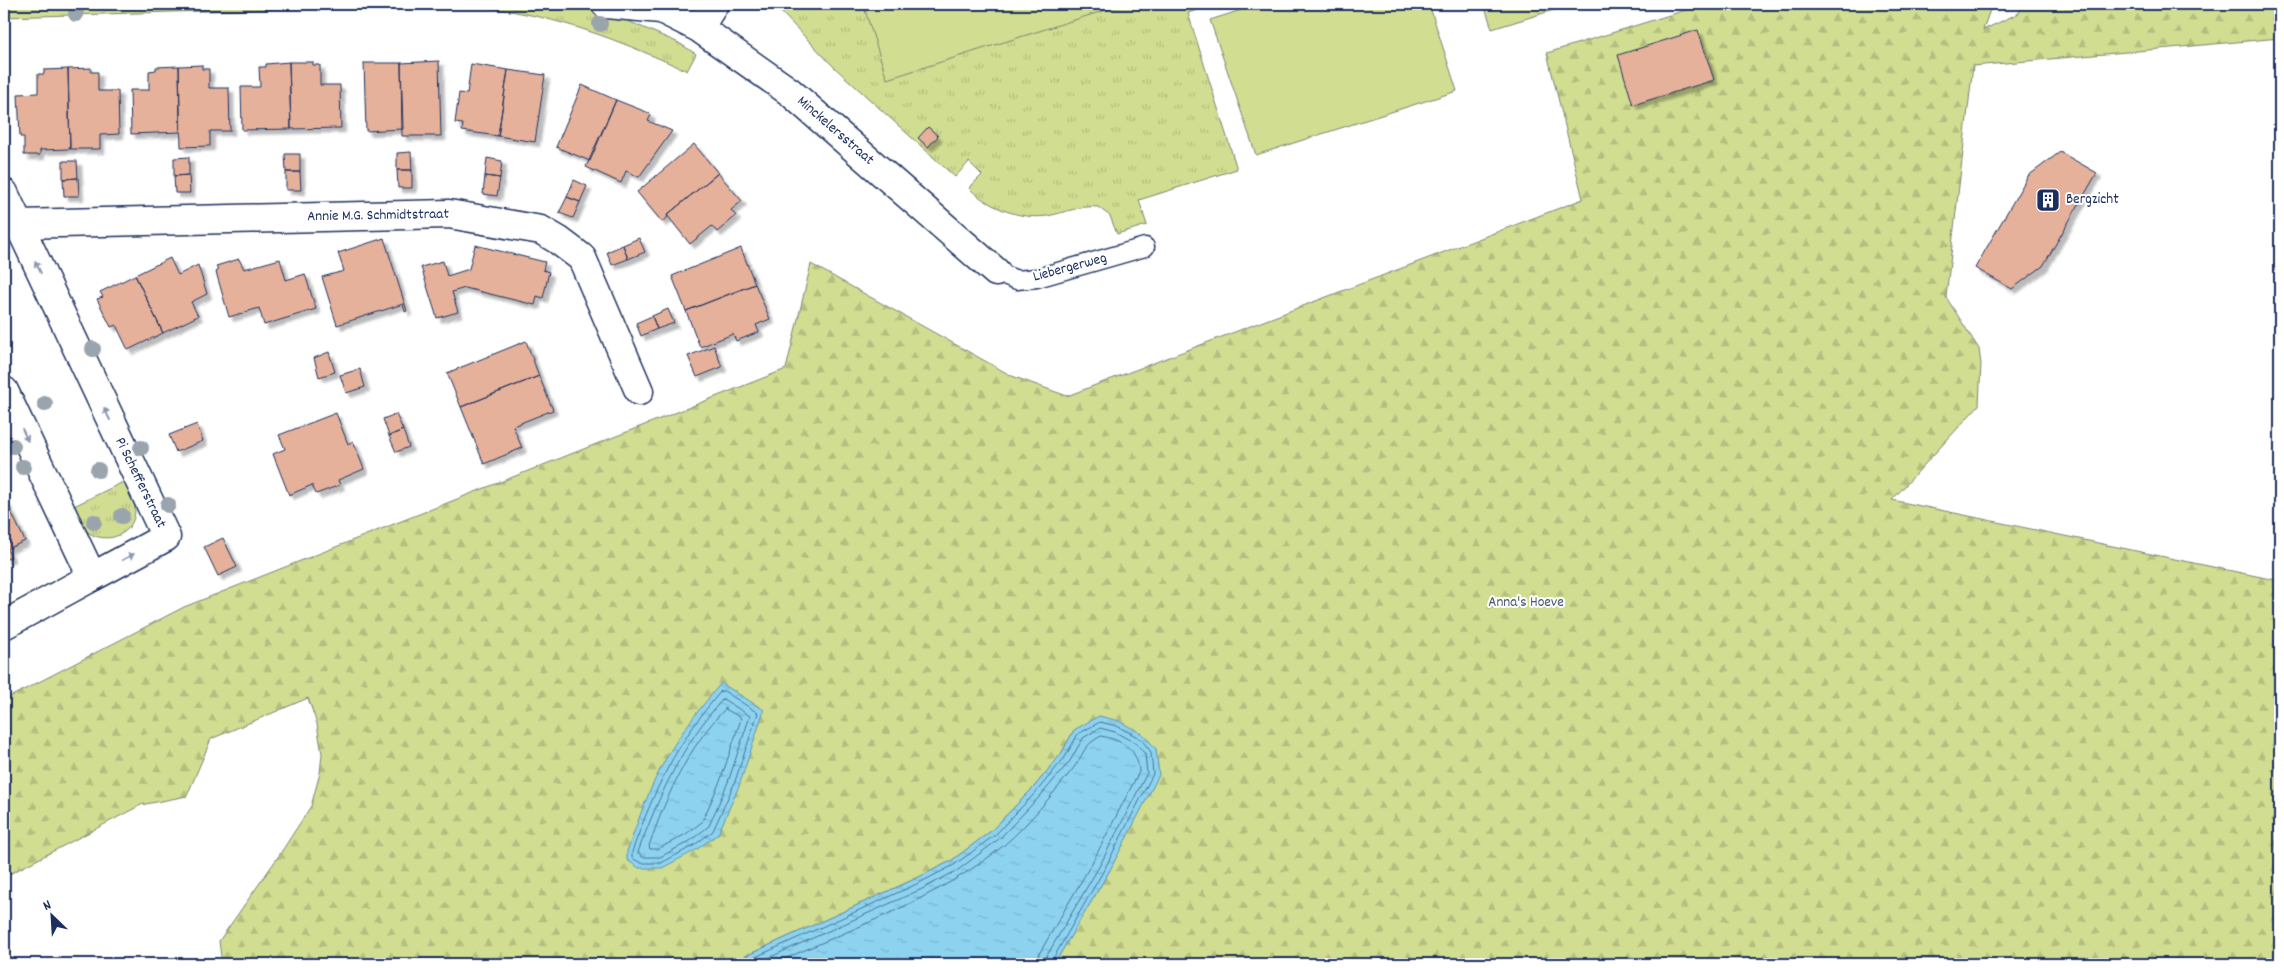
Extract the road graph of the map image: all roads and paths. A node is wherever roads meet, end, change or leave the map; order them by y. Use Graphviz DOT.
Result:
graph roads {
  1 [pos="606,4"];
  2 [pos="714,4"];
  3 [pos="658,6"];
  4 [pos="699,28"];
  5 [pos="4,193"];
  6 [pos="18,224"];
  7 [pos="1145,247"];
  8 [pos="996,272"];
  9 [pos="4,391"];
  10 [pos="639,391"];
  11 [pos="92,576"];
  12 [pos="4,625"];
  1 -- 3 [label="street, Minckelersstraat"];
  2 -- 4 [label="street"];
  3 -- 4 [label="street, Minckelersstraat"];
  4 -- 8 [label="street, Minckelersstraat"];
  5 -- 6 [label="street, Pi Schefferstraat"];
  6 -- 10 [label="street, Annie M.G. Schmidtstraat"];
  11 -- 6 [label="street, Pi Schefferstraat, one-way"];
  7 -- 8 [label="lane, Liebergerweg"];
  9 -- 11 [label="street, one-way"];
  11 -- 12 [label="street"];
}
